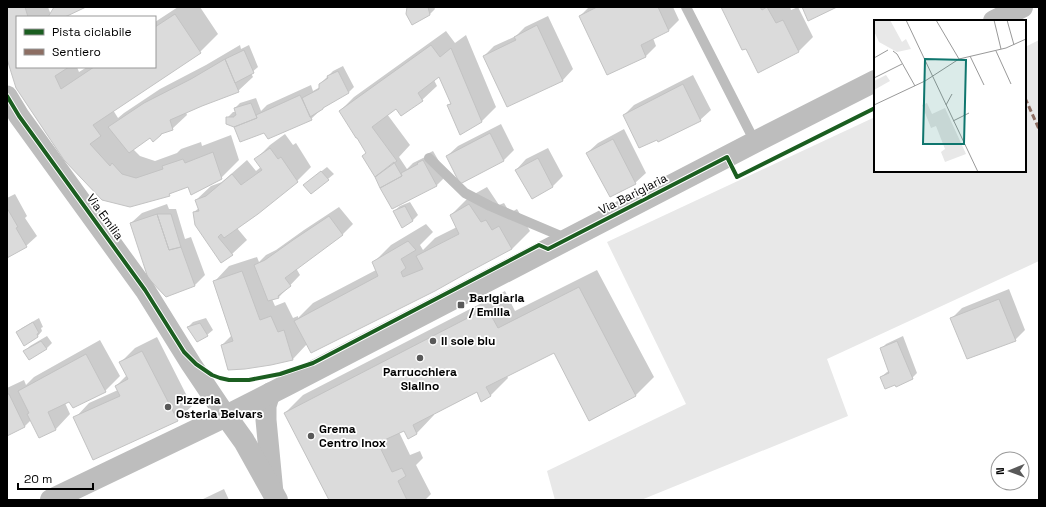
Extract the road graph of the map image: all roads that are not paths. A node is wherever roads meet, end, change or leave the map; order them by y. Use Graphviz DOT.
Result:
graph roads {
  1 [pos="686,7"];
  2 [pos="1022,7"];
  3 [pos="996,20"];
  4 [pos="874,82"];
  5 [pos="7,96"];
  6 [pos="756,142"];
  7 [pos="430,158"];
  8 [pos="568,239"];
  9 [pos="270,393"];
  10 [pos="226,416"];
  11 [pos="275,497"];
  12 [pos="50,500"];
  1 -- 6 [label="lane"];
  2 -- 3 [label="street"];
  4 -- 6 [label="street, Via Bariglaria"];
  5 -- 10 [label="street, Via Emilia"];
  6 -- 8 [label="street, Via Bariglaria"];
  7 -- 8 [label="lane"];
  8 -- 9 [label="street, Via Bariglaria"];
  9 -- 10 [label="street, Via Bariglaria"];
  9 -- 11 [label="street, Via Emilia"];
  10 -- 11 [label="street, Via Emilia"];
  10 -- 12 [label="street, Via Bariglaria"];
}
